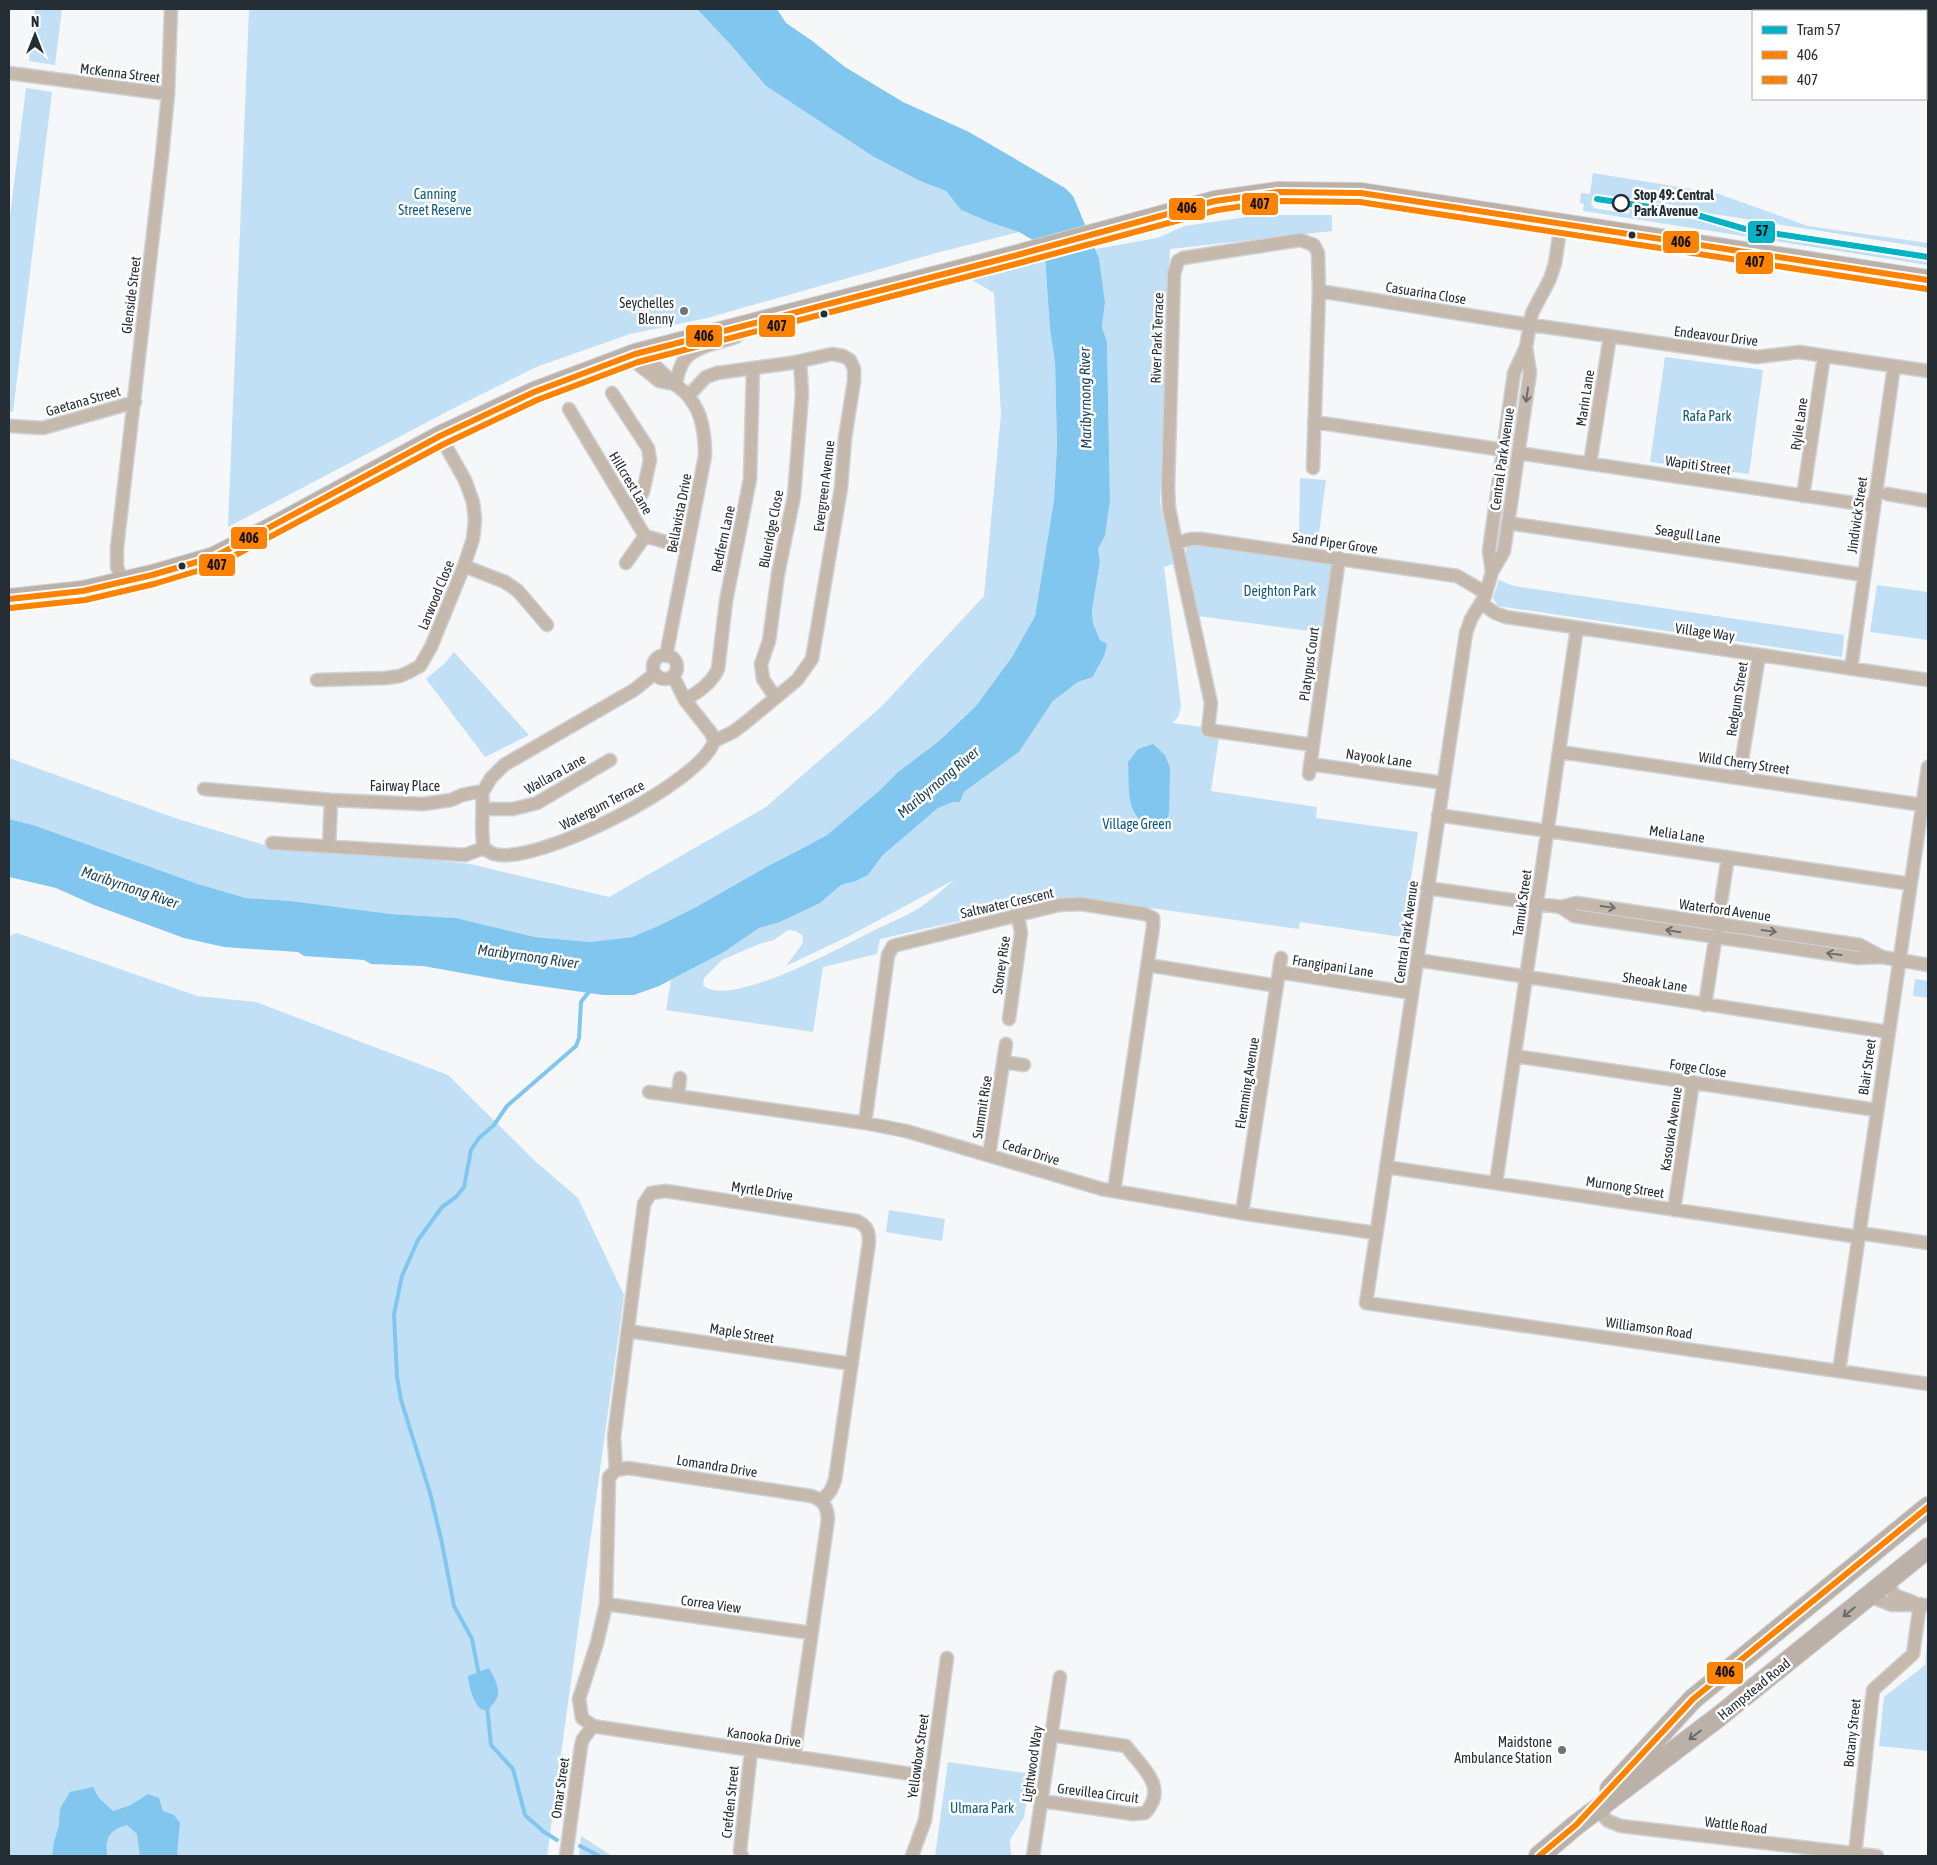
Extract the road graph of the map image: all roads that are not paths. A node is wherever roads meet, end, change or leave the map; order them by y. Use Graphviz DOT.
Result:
graph roads {
  1 [pos="172,9"];
  2 [pos="9,73"];
  3 [pos="168,94"];
  4 [pos="1561,223"];
  5 [pos="1928,280"];
  6 [pos="1318,291"];
  7 [pos="791,313"];
  8 [pos="1530,324"];
  9 [pos="1610,336"];
  10 [pos="1526,347"];
  11 [pos="634,354"];
  12 [pos="1824,356"];
  13 [pos="800,361"];
  14 [pos="1894,366"];
  15 [pos="754,368"];
  16 [pos="1928,371"];
  17 [pos="675,385"];
  18 [pos="612,393"];
  19 [pos="688,395"];
  20 [pos="135,402"];
  21 [pos="569,408"];
  22 [pos="1314,422"];
  23 [pos="9,426"];
  24 [pos="440,436"];
  25 [pos="1504,450"];
  26 [pos="1518,453"];
  27 [pos="1590,464"];
  28 [pos="1313,468"];
  29 [pos="1887,494"];
  30 [pos="1803,496"];
  31 [pos="1928,501"];
  32 [pos="1874,506"];
  33 [pos="630,511"];
  34 [pos="1508,523"];
  35 [pos="645,536"];
  36 [pos="1176,543"];
  37 [pos="687,548"];
  38 [pos="1339,558"];
  39 [pos="626,563"];
  40 [pos="464,566"];
  41 [pos="1492,572"];
  42 [pos="1864,575"];
  43 [pos="123,582"];
  44 [pos="1484,598"];
  45 [pos="9,599"];
  46 [pos="547,625"];
  47 [pos="1577,628"];
  48 [pos="1759,655"];
  49 [pos="666,656"];
  50 [pos="1851,669"];
  51 [pos="654,674"];
  52 [pos="673,676"];
  53 [pos="317,680"];
  54 [pos="1928,680"];
  55 [pos="775,697"];
  56 [pos="685,700"];
  57 [pos="714,741"];
  58 [pos="1313,745"];
  59 [pos="1560,752"];
  60 [pos="610,760"];
  61 [pos="1928,768"];
  62 [pos="1310,769"];
  63 [pos="1739,778"];
  64 [pos="1444,783"];
  65 [pos="204,789"];
  66 [pos="482,793"];
  67 [pos="331,800"];
  68 [pos="1923,805"];
  69 [pos="484,809"];
  70 [pos="1438,815"];
  71 [pos="1548,830"];
  72 [pos="272,843"];
  73 [pos="329,847"];
  74 [pos="484,848"];
  75 [pos="1728,857"];
  76 [pos="1912,884"];
  77 [pos="1428,888"];
  78 [pos="1537,904"];
  79 [pos="1561,907"];
  80 [pos="1018,916"];
  81 [pos="1718,924"];
  82 [pos="1715,938"];
  83 [pos="1882,957"];
  84 [pos="1281,958"];
  85 [pos="1417,960"];
  86 [pos="1899,961"];
  87 [pos="1148,965"];
  88 [pos="1928,965"];
  89 [pos="1279,972"];
  90 [pos="1526,977"];
  91 [pos="1277,986"];
  92 [pos="1412,993"];
  93 [pos="1705,1005"];
  94 [pos="1009,1019"];
  95 [pos="1888,1032"];
  96 [pos="1006,1044"];
  97 [pos="1515,1056"];
  98 [pos="1004,1062"];
  99 [pos="1024,1066"];
  100 [pos="680,1078"];
  101 [pos="1693,1082"];
  102 [pos="649,1092"];
  103 [pos="678,1095"];
  104 [pos="1876,1110"];
  105 [pos="865,1123"];
  106 [pos="990,1155"];
  107 [pos="1386,1167"];
  108 [pos="1496,1183"];
  109 [pos="1114,1191"];
  110 [pos="1674,1210"];
  111 [pos="1242,1213"];
  112 [pos="1376,1233"];
  113 [pos="1859,1235"];
  114 [pos="1928,1243"];
  115 [pos="1366,1303"];
  116 [pos="628,1330"];
  117 [pos="852,1364"];
  118 [pos="1839,1371"];
  119 [pos="1928,1384"];
  120 [pos="616,1470"];
  121 [pos="822,1501"];
  122 [pos="1928,1508"];
  123 [pos="1928,1548"];
  124 [pos="1889,1579"];
  125 [pos="1869,1596"];
  126 [pos="606,1604"];
  127 [pos="1924,1604"];
  128 [pos="812,1633"];
  129 [pos="947,1658"];
  130 [pos="1060,1677"];
  131 [pos="593,1726"];
  132 [pos="1051,1735"];
  133 [pos="751,1751"];
  134 [pos="794,1757"];
  135 [pos="930,1777"];
  136 [pos="1042,1801"];
  137 [pos="1598,1810"];
  138 [pos="1576,1825"];
  139 [pos="1854,1854"];
  140 [pos="566,1856"];
  141 [pos="742,1856"];
  142 [pos="912,1856"];
  143 [pos="1033,1856"];
  144 [pos="1539,1856"];
  145 [pos="1877,1856"];
  1 -- 3 [label="street, Glenside Street"];
  2 -- 3 [label="street, McKenna Street"];
  3 -- 20 [label="street, Glenside Street"];
  4 -- 5 [label="main road"];
  4 -- 7 [label="main road"];
  4 -- 8 [label="street, Central Park Avenue"];
  6 -- 8 [label="street, Casuarina Close"];
  6 -- 22 [label="street, River Park Terrace"];
  6 -- 36 [label="street, River Park Terrace"];
  7 -- 11 [label="main road"];
  7 -- 17 [label="street"];
  8 -- 9 [label="street, Endeavour Drive"];
  8 -- 10 [label="street, Central Park Avenue"];
  9 -- 12 [label="street, Endeavour Drive"];
  9 -- 27 [label="street, Marin Lane"];
  10 -- 25 [label="street, Central Park Avenue"];
  10 -- 26 [label="street, Central Park Avenue, one-way"];
  11 -- 17 [label="street, Bellavista Drive"];
  11 -- 24 [label="main road"];
  12 -- 14 [label="street, Endeavour Drive"];
  12 -- 30 [label="street, Rylie Lane"];
  13 -- 15 [label="street, Evergreen Avenue"];
  13 -- 55 [label="street, Blueridge Close"];
  13 -- 55 [label="street, Evergreen Avenue"];
  14 -- 16 [label="street, Endeavour Drive"];
  14 -- 32 [label="street, Jindivick Street"];
  15 -- 19 [label="street, Evergreen Avenue"];
  15 -- 56 [label="street, Redfern Lane"];
  17 -- 19 [label="street, Bellavista Drive"];
  18 -- 33 [label="street"];
  19 -- 37 [label="street, Bellavista Drive"];
  20 -- 23 [label="street, Gaetana Street"];
  20 -- 43 [label="street, Glenside Street"];
  21 -- 33 [label="street, Hillcrest Lane"];
  22 -- 25 [label="street"];
  22 -- 28 [label="street, River Park Terrace"];
  24 -- 40 [label="street, Larwood Close"];
  24 -- 43 [label="main road"];
  25 -- 41 [label="street, Central Park Avenue"];
  26 -- 27 [label="street, Wapiti Street"];
  26 -- 34 [label="street, Central Park Avenue"];
  27 -- 30 [label="street, Wapiti Street"];
  29 -- 31 [label="street"];
  30 -- 32 [label="street, Wapiti Street"];
  32 -- 42 [label="street, Jindivick Street"];
  33 -- 35 [label="street, Hillcrest Lane"];
  34 -- 41 [label="street, Central Park Avenue"];
  34 -- 42 [label="street, Seagull Lane"];
  35 -- 37 [label="street, Hillcrest Lane"];
  35 -- 39 [label="street"];
  36 -- 38 [label="street, Sand Piper Grove"];
  36 -- 58 [label="street, River Park Terrace"];
  37 -- 49 [label="street, Bellavista Drive"];
  38 -- 44 [label="street, Sand Piper Grove"];
  38 -- 58 [label="street, Platypus Court"];
  40 -- 46 [label="street"];
  40 -- 53 [label="street, Larwood Close"];
  41 -- 44 [label="street, Central Park Avenue"];
  42 -- 50 [label="street, Jindivick Street"];
  43 -- 45 [label="main road"];
  44 -- 47 [label="street, Village Way"];
  44 -- 64 [label="street, Central Park Avenue"];
  47 -- 48 [label="street, Village Way"];
  47 -- 59 [label="street, Tamuk Street"];
  48 -- 50 [label="street, Village Way"];
  48 -- 63 [label="street, Redgum Street"];
  49 -- 51 [label="street"];
  49 -- 52 [label="street"];
  50 -- 54 [label="street, Village Way"];
  51 -- 52 [label="street"];
  51 -- 66 [label="street"];
  52 -- 56 [label="street"];
  55 -- 57 [label="street, Evergreen Avenue"];
  56 -- 57 [label="street"];
  57 -- 74 [label="street, Watergum Terrace"];
  58 -- 62 [label="street, Platypus Court"];
  59 -- 63 [label="street, Wild Cherry Street"];
  59 -- 71 [label="street, Tamuk Street"];
  60 -- 69 [label="street, Wallara Lane"];
  61 -- 68 [label="street, Blair Street"];
  62 -- 64 [label="street, Nayook Lane"];
  63 -- 68 [label="street, Wild Cherry Street"];
  64 -- 70 [label="street, Central Park Avenue"];
  65 -- 67 [label="street, Fairway Place"];
  66 -- 67 [label="street, Fairway Place"];
  66 -- 69 [label="street"];
  67 -- 73 [label="street"];
  68 -- 76 [label="street, Blair Street"];
  69 -- 74 [label="street"];
  70 -- 71 [label="street, Melia Lane"];
  70 -- 77 [label="street, Central Park Avenue"];
  71 -- 75 [label="street, Melia Lane"];
  71 -- 78 [label="street, Tamuk Street"];
  72 -- 73 [label="street"];
  73 -- 74 [label="street"];
  75 -- 76 [label="street, Melia Lane"];
  75 -- 81 [label="street"];
  76 -- 86 [label="street, Blair Street"];
  77 -- 78 [label="street, Waterford Avenue"];
  77 -- 85 [label="street, Central Park Avenue"];
  78 -- 79 [label="street, Waterford Avenue"];
  78 -- 90 [label="street, Tamuk Street"];
  79 -- 81 [label="street, Waterford Avenue, one-way"];
  82 -- 79 [label="street, Waterford Avenue, one-way"];
  80 -- 87 [label="street, Saltwater Crescent"];
  80 -- 94 [label="street, Stoney Rise"];
  80 -- 105 [label="street, Saltwater Crescent"];
  81 -- 82 [label="street"];
  81 -- 83 [label="street, Waterford Avenue, one-way"];
  83 -- 82 [label="street, Waterford Avenue, one-way"];
  82 -- 93 [label="street"];
  83 -- 86 [label="street, Waterford Avenue"];
  84 -- 89 [label="street, Flemming Avenue"];
  85 -- 90 [label="street, Sheoak Lane"];
  85 -- 92 [label="street, Central Park Avenue"];
  86 -- 88 [label="street, Waterford Avenue"];
  86 -- 95 [label="street, Blair Street"];
  87 -- 91 [label="street"];
  87 -- 109 [label="street, Saltwater Crescent"];
  89 -- 91 [label="street, Flemming Avenue"];
  89 -- 92 [label="street, Frangipani Lane"];
  90 -- 93 [label="street, Sheoak Lane"];
  90 -- 97 [label="street, Tamuk Street"];
  91 -- 111 [label="street, Flemming Avenue"];
  92 -- 107 [label="street, Central Park Avenue"];
  93 -- 95 [label="street, Sheoak Lane"];
  95 -- 104 [label="street, Blair Street"];
  96 -- 98 [label="street, Summit Rise"];
  97 -- 101 [label="street, Forge Close"];
  97 -- 108 [label="street, Tamuk Street"];
  98 -- 99 [label="street, Summit Rise"];
  98 -- 106 [label="street, Summit Rise"];
  100 -- 103 [label="street"];
  101 -- 104 [label="street, Forge Close"];
  101 -- 110 [label="street, Kasouka Avenue"];
  102 -- 103 [label="street, Cedar Drive"];
  103 -- 105 [label="street, Cedar Drive"];
  104 -- 113 [label="street, Blair Street"];
  105 -- 106 [label="street, Cedar Drive"];
  106 -- 109 [label="street, Cedar Drive"];
  107 -- 108 [label="street, Murnong Street"];
  107 -- 112 [label="street, Central Park Avenue"];
  108 -- 110 [label="street, Murnong Street"];
  109 -- 111 [label="street, Cedar Drive"];
  110 -- 113 [label="street, Murnong Street"];
  111 -- 112 [label="street, Cedar Drive"];
  112 -- 115 [label="street, Central Park Avenue"];
  113 -- 114 [label="street, Murnong Street"];
  113 -- 118 [label="street, Blair Street"];
  115 -- 118 [label="street, Williamson Road"];
  116 -- 117 [label="street, Maple Street"];
  116 -- 117 [label="street, Myrtle Drive"];
  116 -- 120 [label="street, Myrtle Drive"];
  117 -- 121 [label="street, Myrtle Drive"];
  118 -- 119 [label="street, Williamson Road"];
  120 -- 121 [label="street, Lomandra Drive"];
  120 -- 126 [label="street"];
  121 -- 128 [label="street"];
  122 -- 138 [label="main road, Hampstead Road"];
  123 -- 124 [label="main road, Hampstead Road"];
  124 -- 125 [label="main road, Hampstead Road"];
  124 -- 127 [label="street"];
  125 -- 127 [label="street"];
  125 -- 137 [label="main road, Hampstead Road, one-way"];
  126 -- 128 [label="street, Correa View"];
  126 -- 131 [label="street"];
  127 -- 139 [label="street, Botany Street"];
  128 -- 134 [label="street"];
  129 -- 135 [label="street, Yellowbox Street"];
  130 -- 132 [label="street, Lightwood Way"];
  131 -- 133 [label="street, Kanooka Drive"];
  131 -- 140 [label="street, Omar Street"];
  132 -- 136 [label="street, Lightwood Way"];
  132 -- 136 [label="street, Grevillea Circuit"];
  133 -- 134 [label="street, Kanooka Drive"];
  133 -- 141 [label="street, Crefden Street"];
  134 -- 135 [label="street, Kanooka Drive"];
  135 -- 142 [label="street, Yellowbox Street"];
  136 -- 143 [label="street, Lightwood Way"];
  137 -- 138 [label="main road, Hampstead Road"];
  137 -- 139 [label="street, Wattle Road"];
  138 -- 144 [label="main road, Hampstead Road"];
  139 -- 145 [label="street, Wattle Road"];
}
